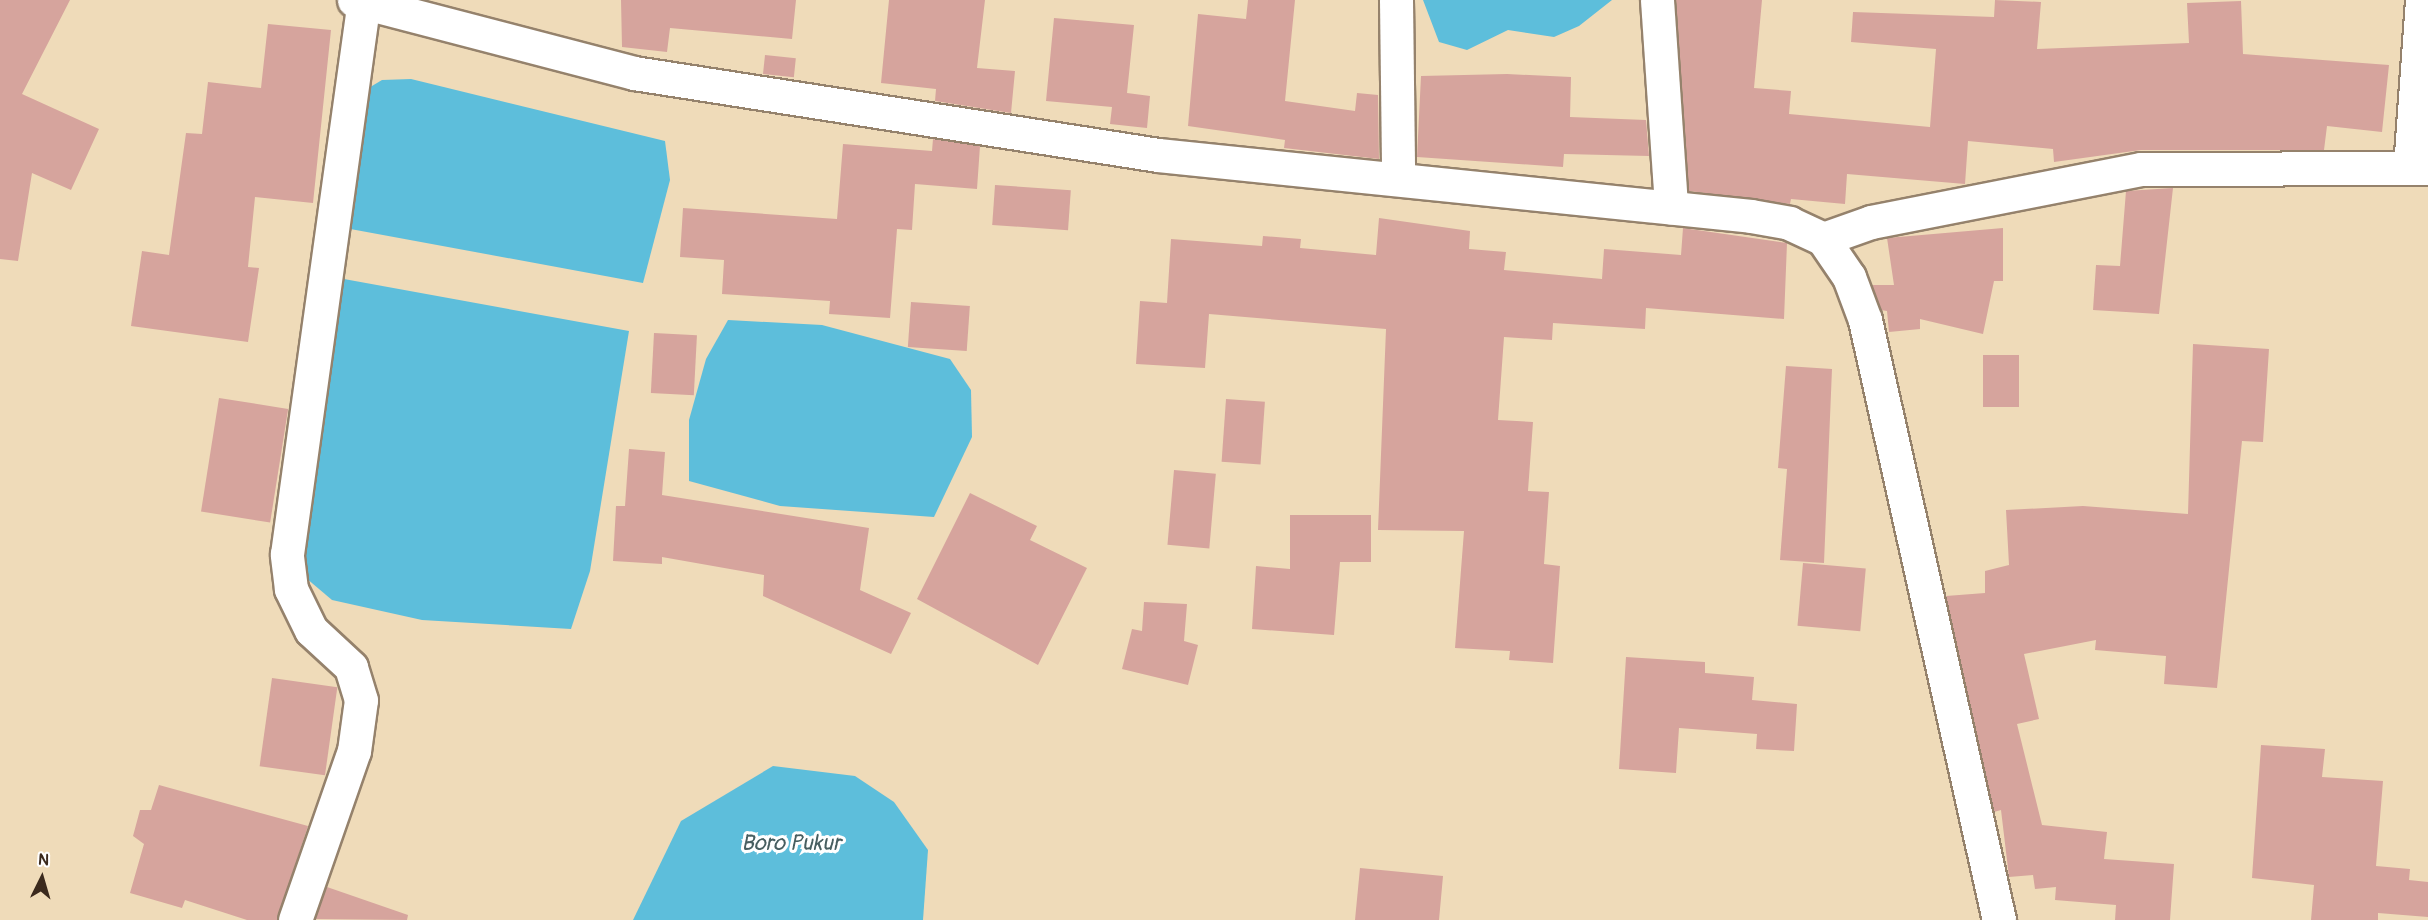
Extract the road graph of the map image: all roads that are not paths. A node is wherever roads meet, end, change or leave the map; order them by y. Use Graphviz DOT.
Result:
graph roads {
  1 [pos="1396,0"];
  2 [pos="1657,0"];
  3 [pos="2422,0"];
  4 [pos="360,1"];
  5 [pos="2419,168"];
  6 [pos="1398,176"];
  7 [pos="1671,208"];
  8 [pos="1823,240"];
  9 [pos="295,920"];
  10 [pos="1999,920"];
  1 -- 6 [label="street"];
  2 -- 7 [label="street"];
  3 -- 5 [label="street"];
  4 -- 6 [label="street"];
  4 -- 9 [label="street"];
  5 -- 8 [label="street"];
  6 -- 7 [label="street"];
  7 -- 8 [label="street"];
  8 -- 10 [label="street"];
}
